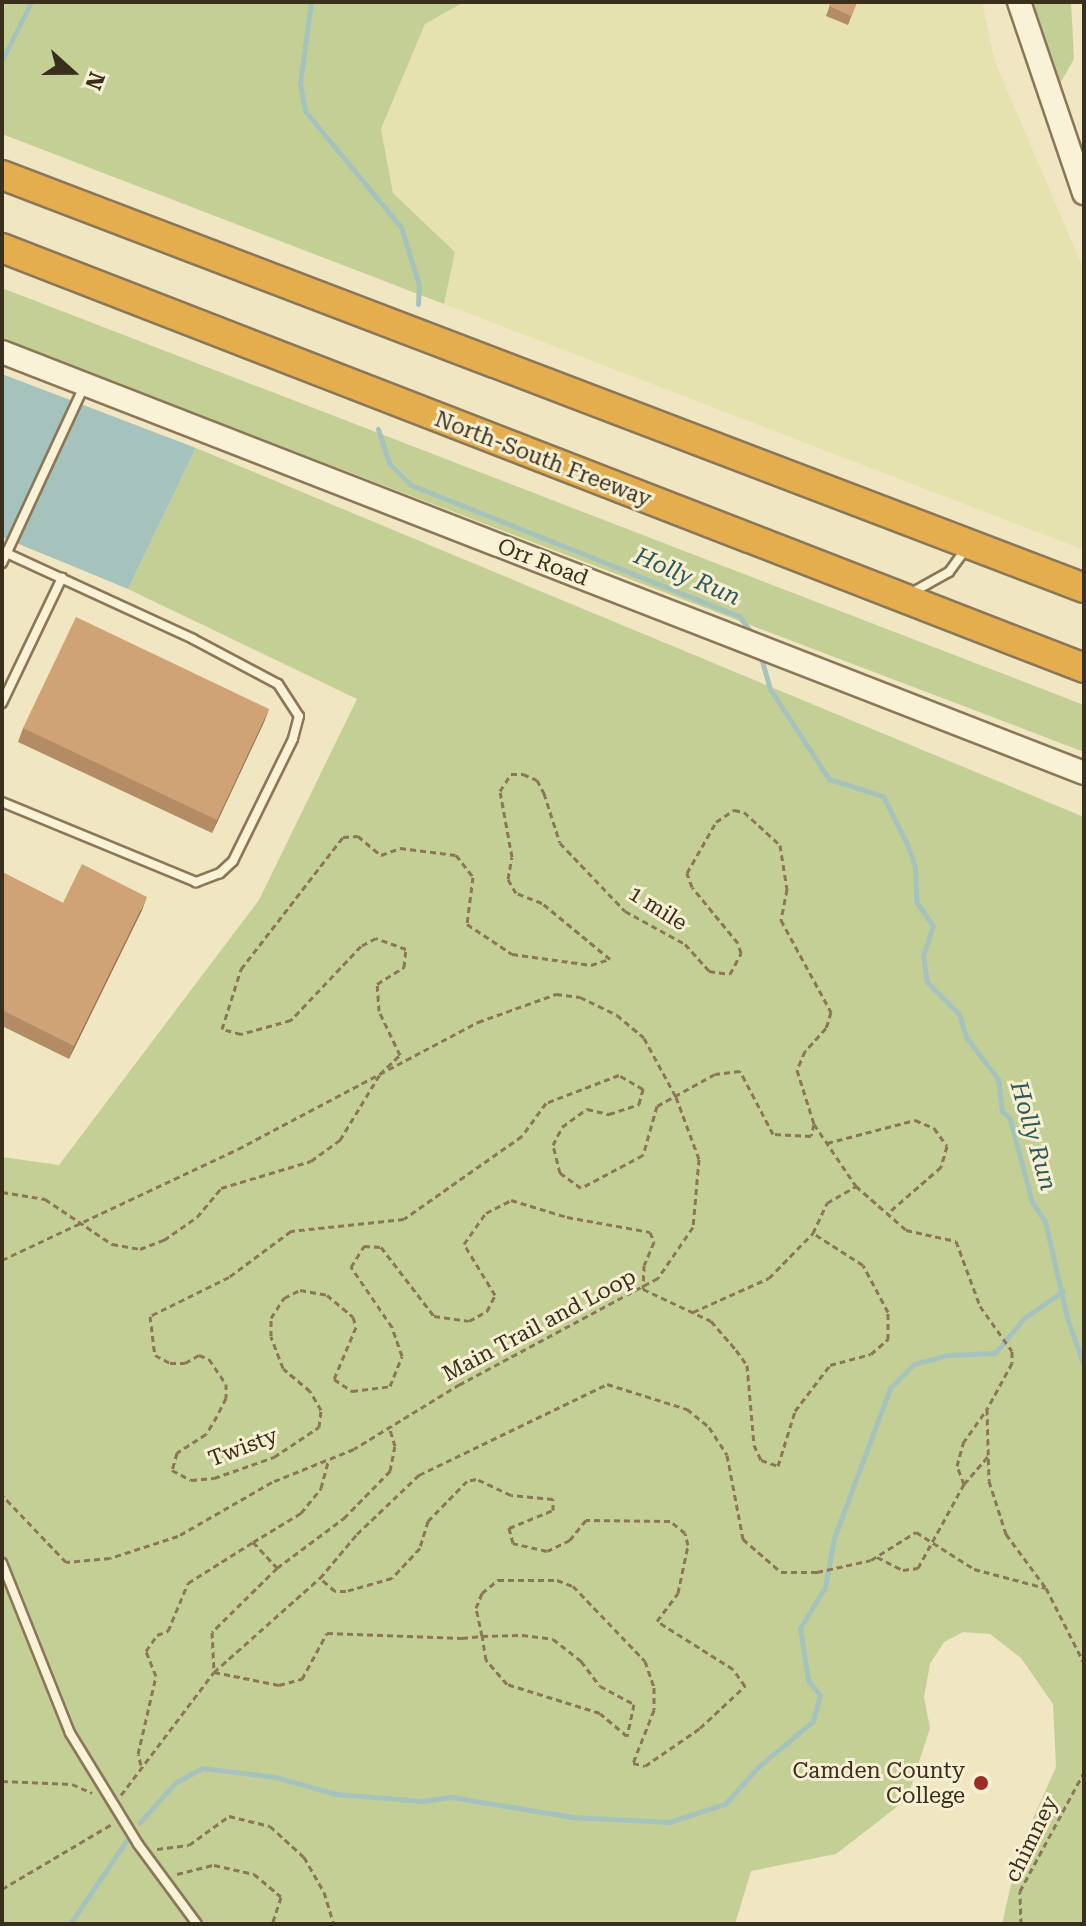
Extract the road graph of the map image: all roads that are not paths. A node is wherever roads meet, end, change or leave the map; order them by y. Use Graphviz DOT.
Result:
graph roads {
  1 [pos="1019,2"];
  2 [pos="2,175"];
  3 [pos="1084,193"];
  4 [pos="2,246"];
  5 [pos="2,352"];
  6 [pos="85,383"];
  7 [pos="969,545"];
  8 [pos="4,552"];
  9 [pos="2,563"];
  10 [pos="62,578"];
  11 [pos="1084,588"];
  12 [pos="897,597"];
  13 [pos="1084,668"];
  14 [pos="2,703"];
  15 [pos="1084,773"];
  16 [pos="2,802"];
  17 [pos="2,1563"];
  18 [pos="197,1924"];
  1 -- 3 [label="street"];
  2 -- 7 [label="highway"];
  4 -- 12 [label="highway, North-South Freeway"];
  5 -- 6 [label="street, Orr Road"];
  6 -- 8 [label="lane"];
  6 -- 15 [label="street, Orr Road"];
  7 -- 11 [label="highway"];
  7 -- 12 [label="lane"];
  8 -- 9 [label="lane"];
  8 -- 10 [label="lane"];
  10 -- 14 [label="lane"];
  10 -- 16 [label="lane"];
  12 -- 13 [label="highway, North-South Freeway"];
  17 -- 18 [label="lane"];
}
